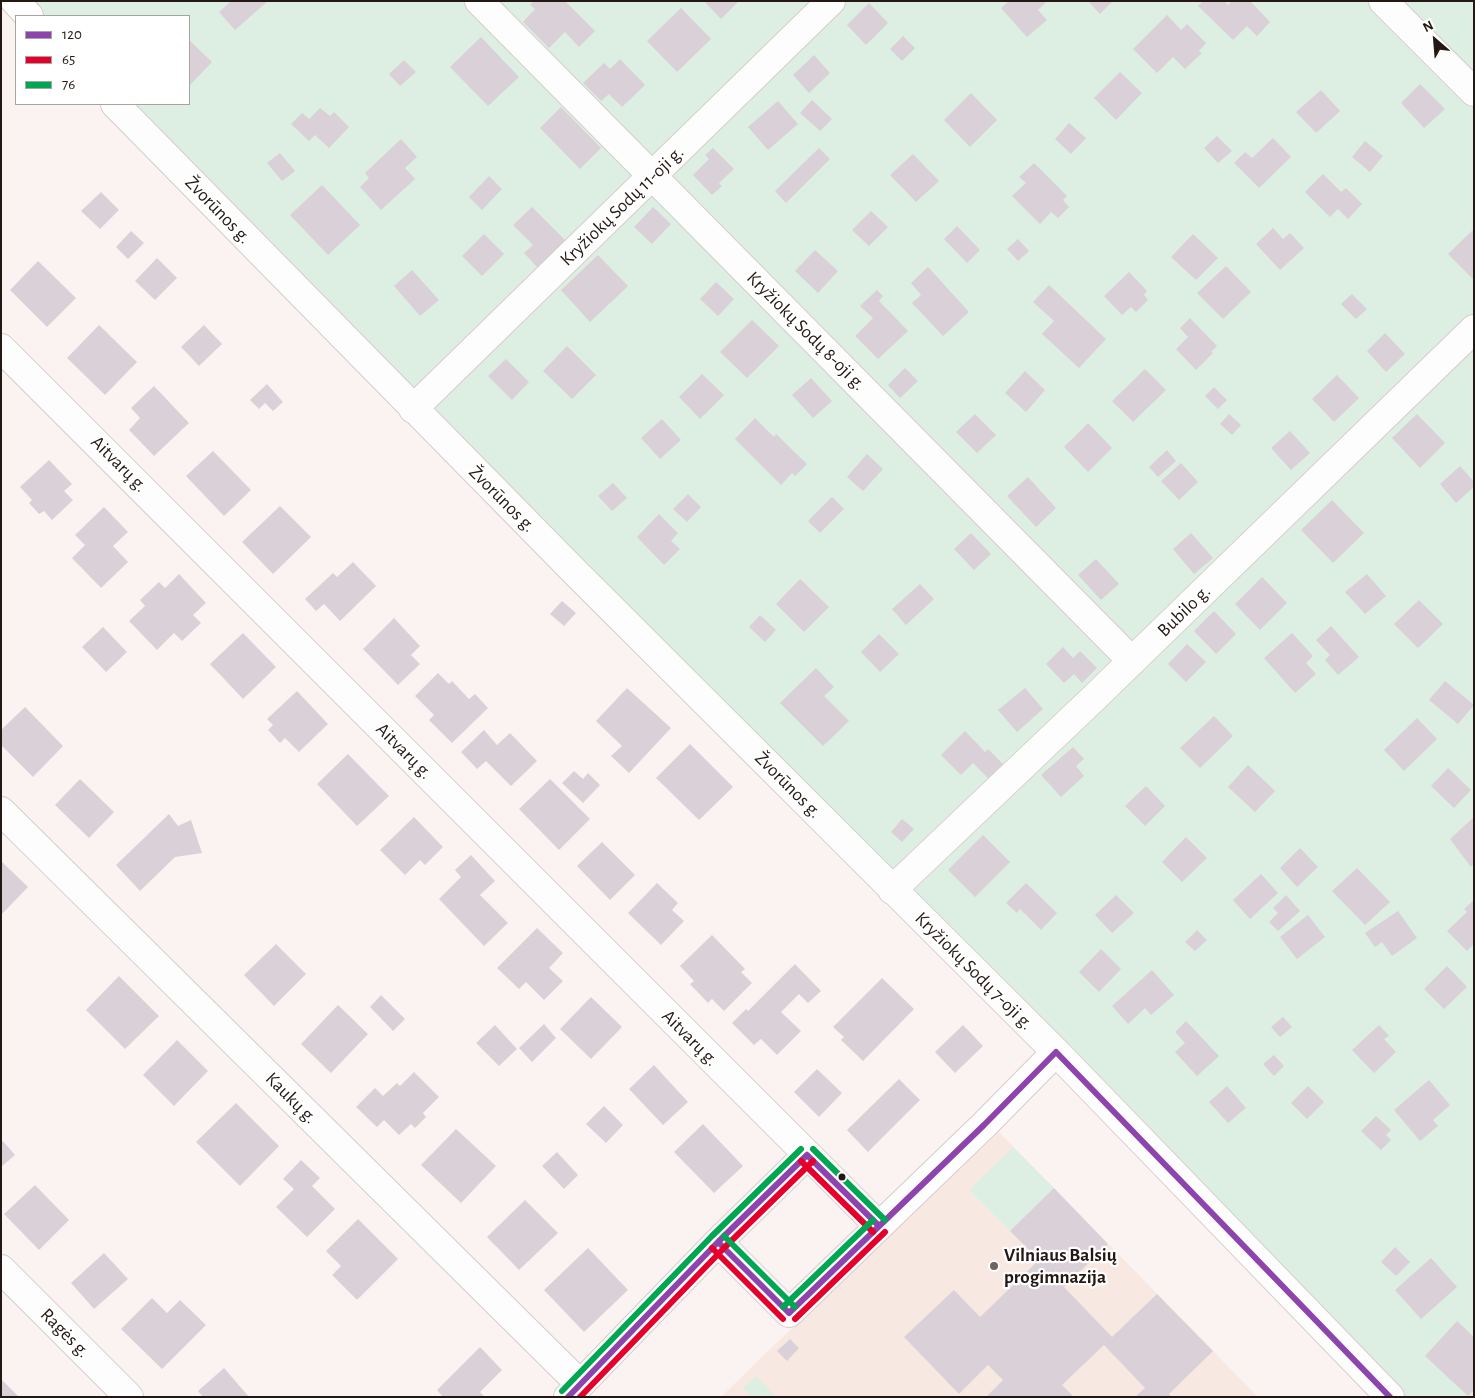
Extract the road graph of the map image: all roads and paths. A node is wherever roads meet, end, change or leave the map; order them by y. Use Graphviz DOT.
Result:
graph roads {
  1 [pos="15,1"];
  2 [pos="479,1"];
  3 [pos="831,1"];
  4 [pos="1383,1"];
  5 [pos="28,15"];
  6 [pos="1474,92"];
  7 [pos="116,105"];
  8 [pos="653,177"];
  9 [pos="1474,329"];
  10 [pos="1,348"];
  11 [pos="413,409"];
  12 [pos="1132,661"];
  13 [pos="1,812"];
  14 [pos="892,890"];
  15 [pos="1056,1052"];
  16 [pos="807,1155"];
  17 [pos="879,1226"];
  18 [pos="718,1242"];
  19 [pos="1,1269"];
  20 [pos="574,1390"];
  21 [pos="130,1397"];
  22 [pos="1390,1397"];
  1 -- 5 [label="street"];
  2 -- 8 [label="street, Kryžiokų Sodų 8-oji g."];
  3 -- 8 [label="street, Kryžiokų Sodų 11-oji g."];
  4 -- 6 [label="street"];
  7 -- 11 [label="street, Žvorūnos g."];
  8 -- 11 [label="street, Kryžiokų Sodų 11-oji g."];
  8 -- 12 [label="street, Kryžiokų Sodų 8-oji g."];
  9 -- 12 [label="street, Bubilo g."];
  10 -- 16 [label="street, Aitvarų g."];
  11 -- 14 [label="street, Žvorūnos g."];
  12 -- 14 [label="street, Bubilo g."];
  13 -- 20 [label="street, Kaukų g."];
  14 -- 15 [label="street, Kryžiokų Sodų 7-oji g."];
  15 -- 17 [label="street"];
  15 -- 22 [label="street, Kryžiokų Sodų 7-oji g."];
  16 -- 17 [label="street"];
  16 -- 18 [label="street"];
  17 -- 18 [label="street"];
  18 -- 20 [label="street"];
  19 -- 21 [label="street, Ragės g."];
}
